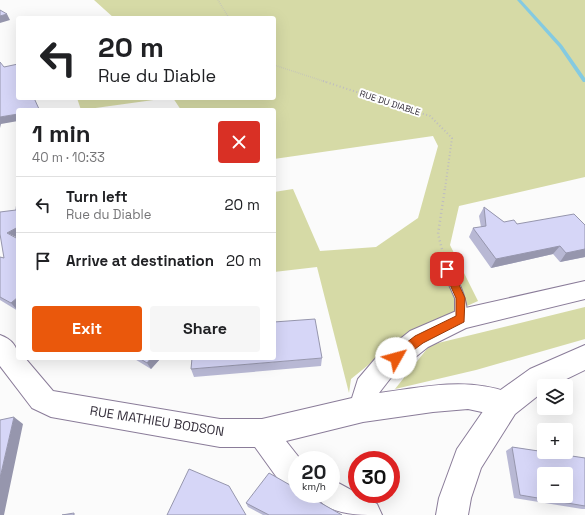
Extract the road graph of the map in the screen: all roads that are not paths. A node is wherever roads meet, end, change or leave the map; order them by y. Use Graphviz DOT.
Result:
graph roads {
  1 [pos="447,269"];
  2 [pos="585,290"];
  3 [pos="461,319"];
  4 [pos="0,346"];
  5 [pos="585,357"];
  6 [pos="505,404"];
  7 [pos="363,409"];
  8 [pos="262,433"];
  9 [pos="288,469"];
  10 [pos="340,500"];
  11 [pos="366,515"];
  12 [pos="452,515"];
  1 -- 3 [label="lane"];
  2 -- 3 [label="street"];
  3 -- 7 [label="street"];
  4 -- 8 [label="street, RUE MATHIEU BODSON"];
  5 -- 6 [label="street"];
  6 -- 7 [label="street, RUE MATHIEU BODSON"];
  6 -- 12 [label="street"];
  7 -- 8 [label="street, RUE MATHIEU BODSON"];
  8 -- 9 [label="street"];
  10 -- 11 [label="street"];
}
